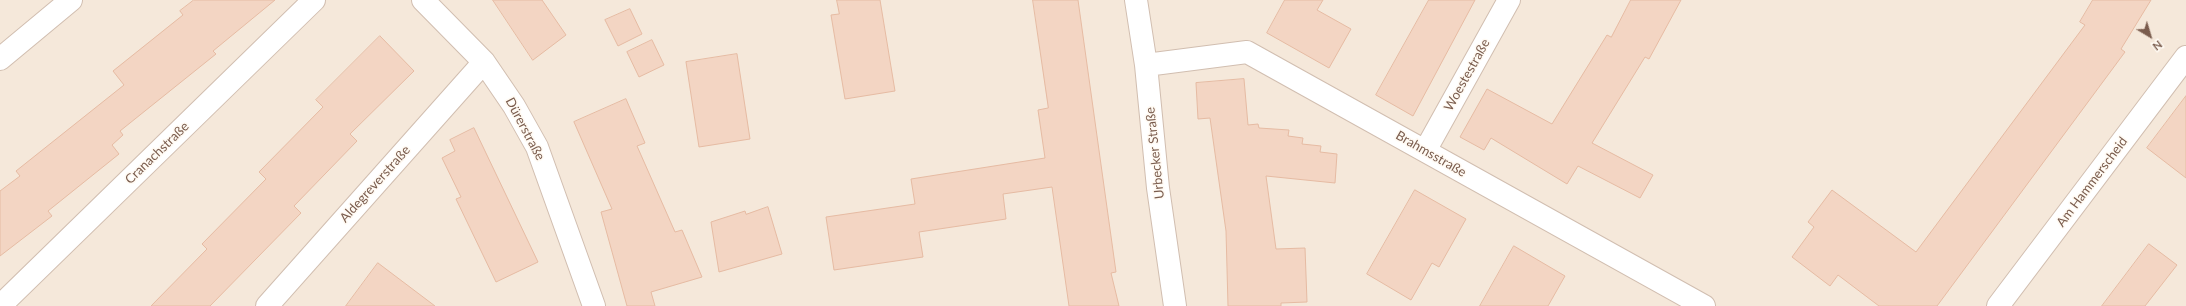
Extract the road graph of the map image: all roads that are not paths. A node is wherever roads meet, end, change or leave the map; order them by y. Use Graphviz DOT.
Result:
graph roads {
  1 [pos="71,0"];
  2 [pos="314,0"];
  3 [pos="423,0"];
  4 [pos="1136,0"];
  5 [pos="1509,0"];
  6 [pos="2186,57"];
  7 [pos="0,59"];
  8 [pos="484,62"];
  9 [pos="1146,64"];
  10 [pos="1425,151"];
  11 [pos="0,306"];
  12 [pos="267,306"];
  13 [pos="594,306"];
  14 [pos="1176,306"];
  15 [pos="1704,306"];
  16 [pos="1998,306"];
  1 -- 7 [label="street"];
  2 -- 11 [label="street, Cranachstraße"];
  3 -- 8 [label="street, Dürerstraße"];
  4 -- 9 [label="street, Urbecker Straße"];
  5 -- 10 [label="street, Woestestraße"];
  6 -- 16 [label="street, Am Hammerscheid"];
  8 -- 12 [label="street, Aldegreverstraße"];
  8 -- 13 [label="street, Dürerstraße"];
  9 -- 10 [label="street, Brahmsstraße"];
  9 -- 14 [label="street, Urbecker Straße"];
  10 -- 15 [label="street, Brahmsstraße"];
}
